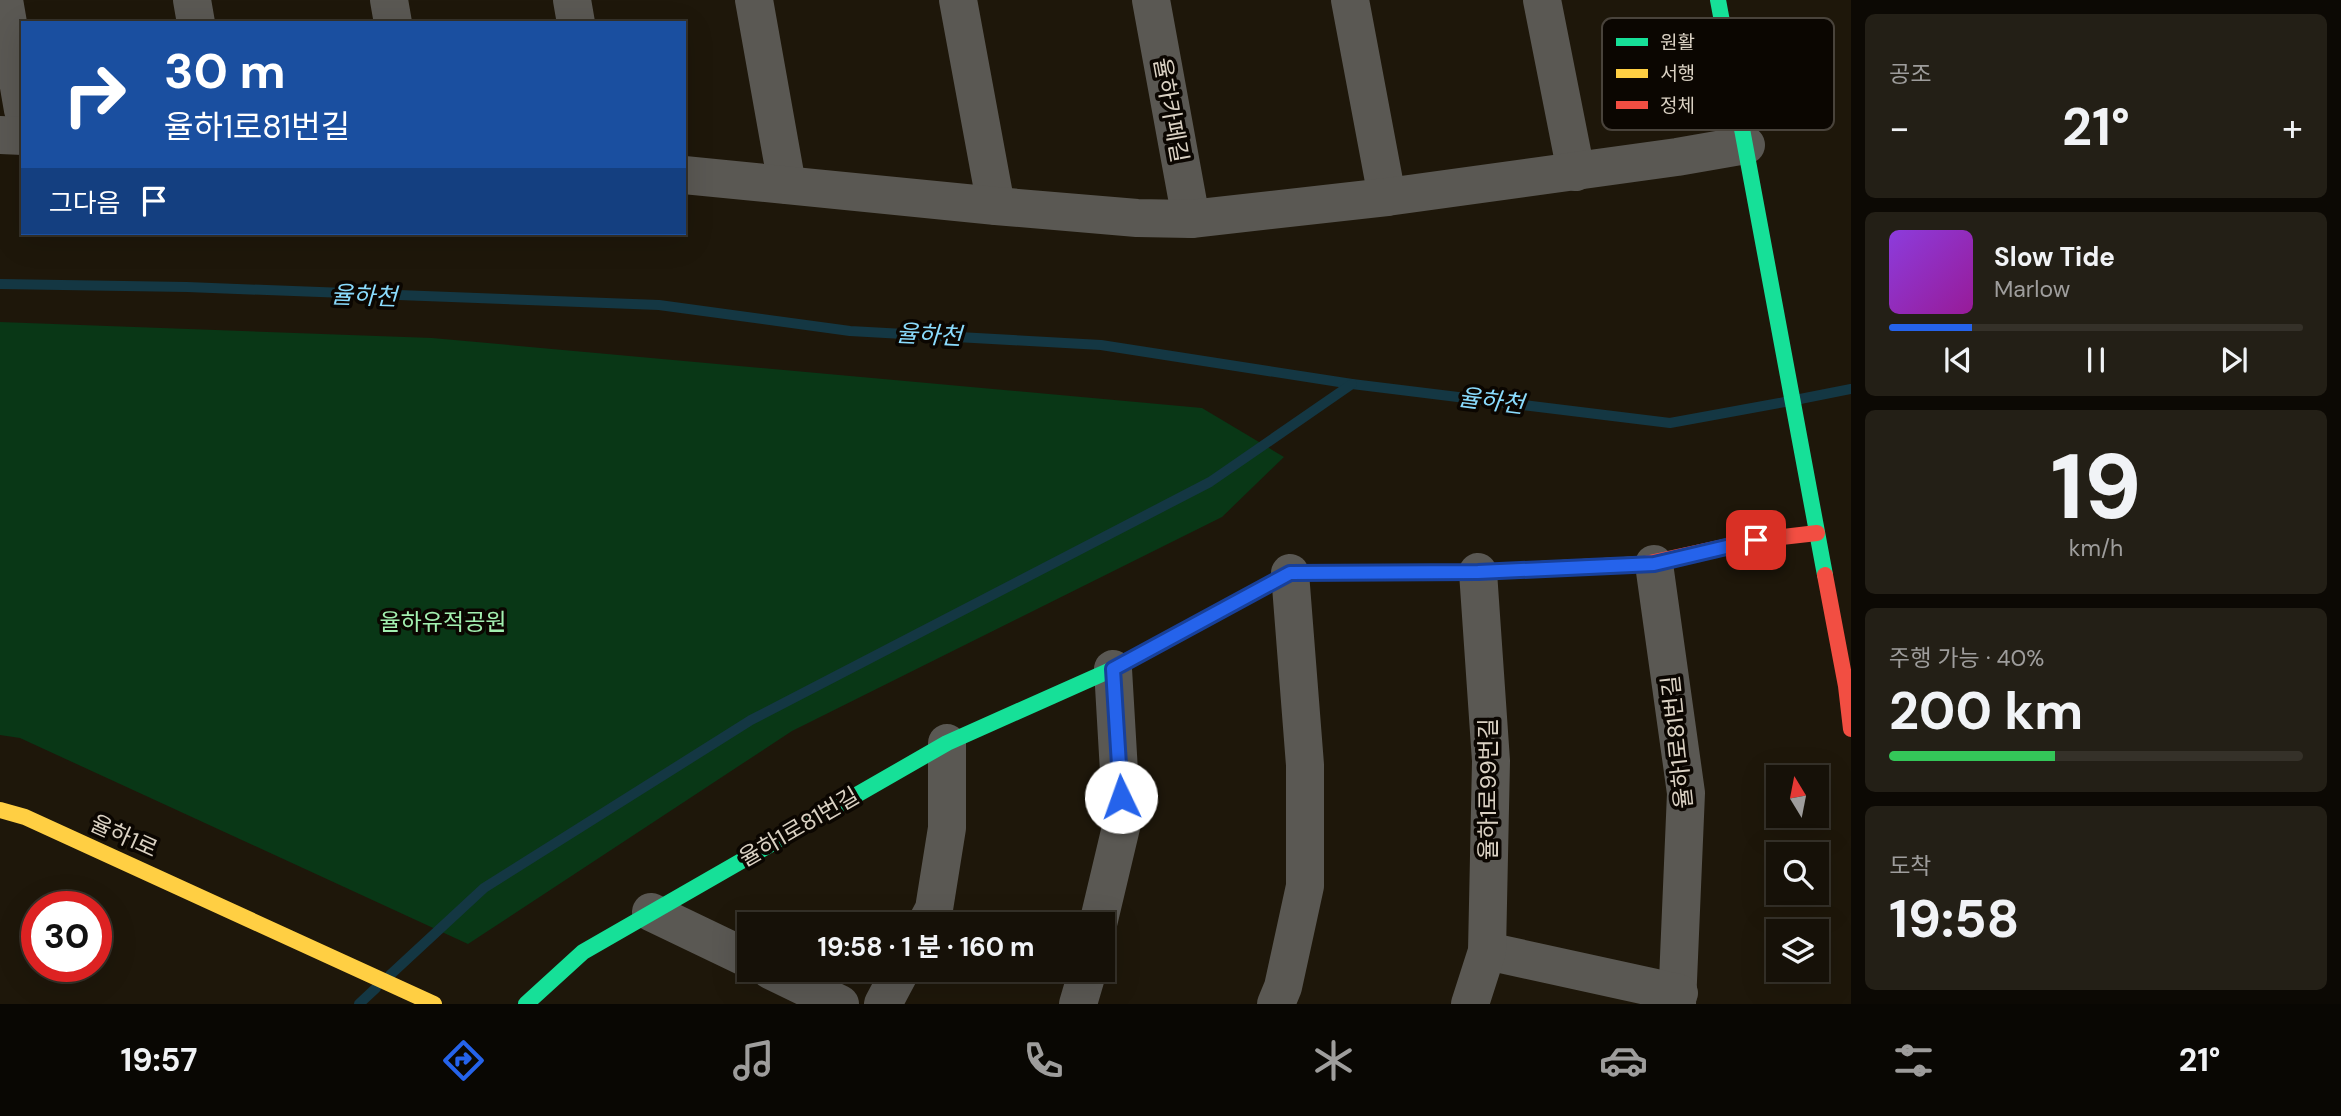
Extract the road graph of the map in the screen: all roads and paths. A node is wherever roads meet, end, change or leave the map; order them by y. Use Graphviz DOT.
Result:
graph roads {
  1 [pos="4,0"];
  2 [pos="192,0"];
  3 [pos="389,0"];
  4 [pos="572,0"];
  5 [pos="754,0"];
  6 [pos="958,0"];
  7 [pos="1151,0"];
  8 [pos="1350,0"];
  9 [pos="1542,0"];
  10 [pos="1718,0"];
  11 [pos="1721,18"];
  12 [pos="195,21"];
  13 [pos="393,21"];
  14 [pos="576,21"];
  15 [pos="21,98"];
  16 [pos="1743,130"];
  17 [pos="0,135"];
  18 [pos="21,136"];
  19 [pos="1746,145"];
  20 [pos="1576,172"];
  21 [pos="686,175"];
  22 [pos="787,185"];
  23 [pos="1387,197"];
  24 [pos="996,206"];
  25 [pos="1191,219"];
  26 [pos="1817,533"];
  27 [pos="1654,564"];
  28 [pos="1478,572"];
  29 [pos="1290,573"];
  30 [pos="1113,669"];
  31 [pos="1851,729"];
  32 [pos="947,743"];
  33 [pos="0,810"];
  34 [pos="651,912"];
  35 [pos="932,912"];
  36 [pos="1101,912"];
  37 [pos="1487,951"];
  38 [pos="737,954"];
  39 [pos="794,982"];
  40 [pos="895,982"];
  41 [pos="1084,982"];
  42 [pos="1678,998"];
  43 [pos="434,1004"];
  44 [pos="527,1004"];
  45 [pos="840,1004"];
  46 [pos="883,1004"];
  47 [pos="1078,1004"];
  48 [pos="1276,1004"];
  49 [pos="1470,1004"];
  1 -- 15 [label="street"];
  2 -- 12 [label="street"];
  3 -- 13 [label="street"];
  4 -- 14 [label="street"];
  5 -- 22 [label="street"];
  6 -- 24 [label="street"];
  7 -- 25 [label="street, 율하카페길"];
  8 -- 23 [label="street"];
  9 -- 20 [label="street"];
  10 -- 11 [label="street"];
  16 -- 19 [label="street"];
  17 -- 18 [label="street"];
  19 -- 20 [label="street"];
  19 -- 26 [label="street"];
  20 -- 23 [label="street"];
  21 -- 22 [label="street"];
  22 -- 24 [label="street"];
  23 -- 25 [label="street"];
  24 -- 25 [label="street"];
  26 -- 27 [label="street, 율하1로81번길"];
  26 -- 31 [label="street"];
  27 -- 28 [label="street, 율하1로81번길"];
  27 -- 42 [label="street, 율하1로81번길"];
  28 -- 29 [label="street, 율하1로81번길"];
  28 -- 37 [label="street, 율하1로99번길"];
  29 -- 30 [label="street, 율하1로81번길"];
  29 -- 48 [label="street"];
  30 -- 32 [label="street, 율하1로81번길"];
  30 -- 36 [label="street"];
  32 -- 34 [label="street, 율하1로81번길"];
  32 -- 35 [label="street"];
  33 -- 43 [label="street, 율하1로"];
  34 -- 38 [label="street"];
  34 -- 44 [label="street, 율하1로81번길"];
  37 -- 42 [label="street"];
  37 -- 49 [label="street, 율하1로99번길"];
  39 -- 45 [label="street"];
  40 -- 46 [label="street"];
  41 -- 47 [label="street"];
}
